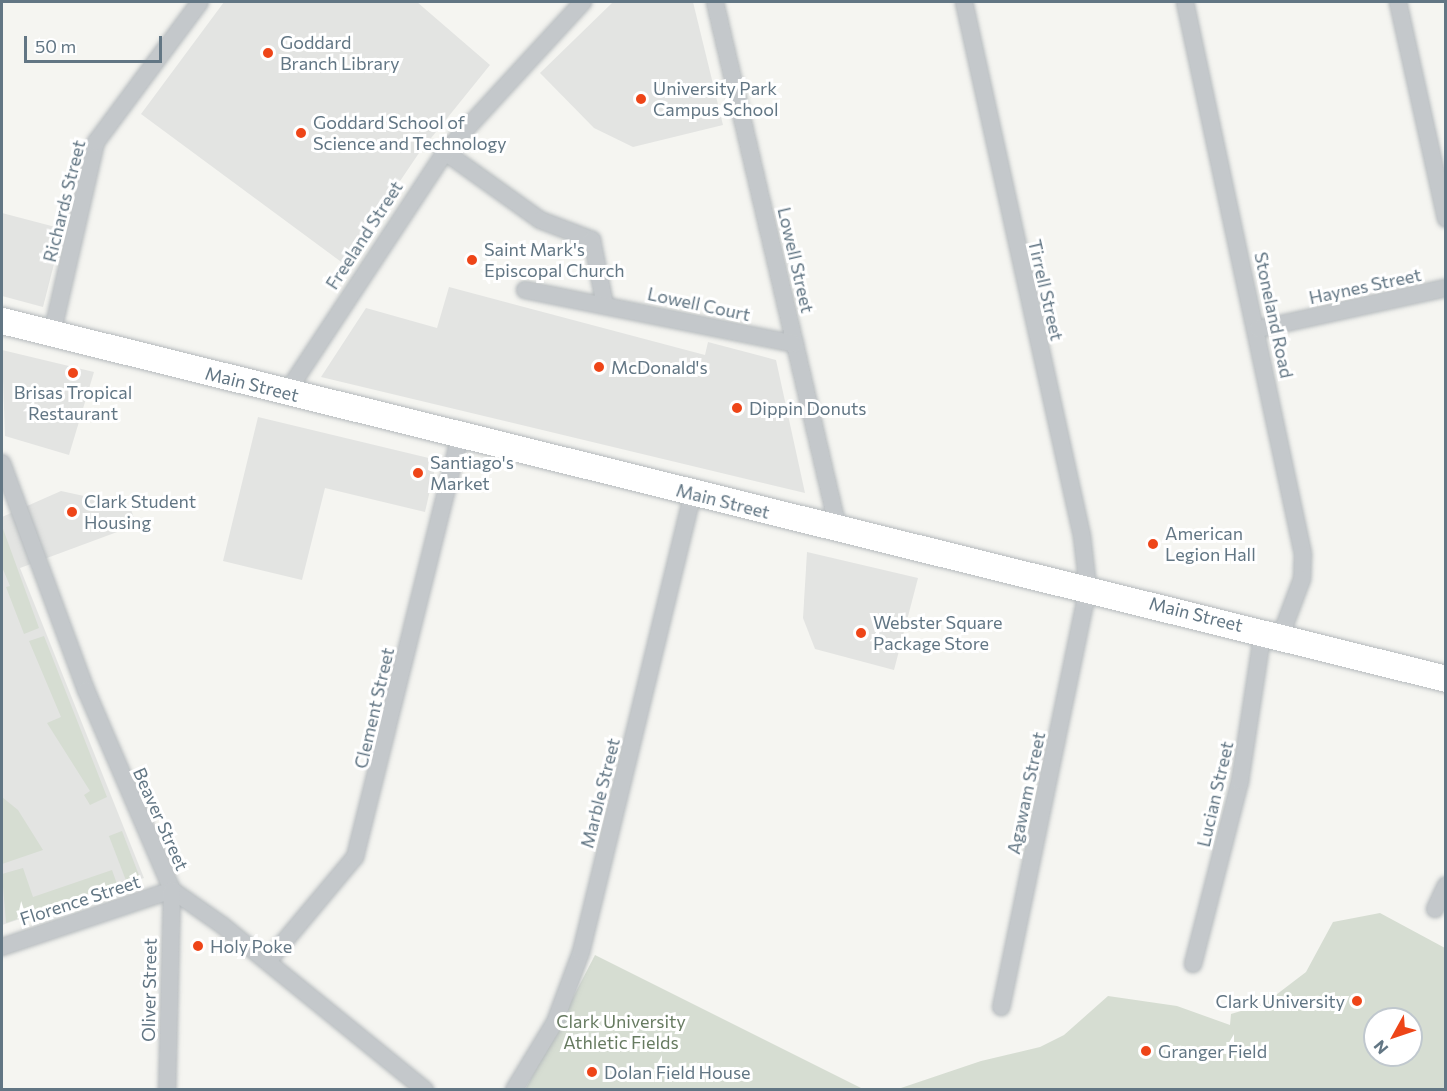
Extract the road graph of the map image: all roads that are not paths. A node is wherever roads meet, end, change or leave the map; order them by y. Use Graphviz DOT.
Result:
graph roads {
  1 [pos="200,2"];
  2 [pos="583,2"];
  3 [pos="715,2"];
  4 [pos="964,2"];
  5 [pos="1185,2"];
  6 [pos="1398,2"];
  7 [pos="445,152"];
  8 [pos="1446,219"];
  9 [pos="1446,288"];
  10 [pos="525,290"];
  11 [pos="605,305"];
  12 [pos="2,321"];
  13 [pos="1258,329"];
  14 [pos="52,334"];
  15 [pos="795,344"];
  16 [pos="287,392"];
  17 [pos="460,436"];
  18 [pos="2,463"];
  19 [pos="693,494"];
  20 [pos="838,528"];
  21 [pos="1088,588"];
  22 [pos="1272,633"];
  23 [pos="1445,679"];
  24 [pos="1446,885"];
  25 [pos="172,890"];
  26 [pos="1435,909"];
  27 [pos="2,947"];
  28 [pos="268,961"];
  29 [pos="1192,964"];
  30 [pos="1001,1007"];
  31 [pos="167,1089"];
  32 [pos="425,1089"];
  33 [pos="514,1089"];
  1 -- 14 [label="street, Richards Street"];
  2 -- 7 [label="street, Freeland Street"];
  3 -- 15 [label="street, Lowell Street"];
  4 -- 21 [label="street, Tirrell Street"];
  5 -- 13 [label="street, Stoneland Road"];
  6 -- 8 [label="street"];
  7 -- 11 [label="street"];
  7 -- 16 [label="street, Freeland Street"];
  9 -- 13 [label="street, Haynes Street"];
  10 -- 11 [label="street, Lowell Court"];
  11 -- 15 [label="street, Lowell Court"];
  12 -- 14 [label="main road, Main Street"];
  13 -- 22 [label="street, Stoneland Road"];
  14 -- 16 [label="main road, Main Street"];
  15 -- 20 [label="street, Lowell Street"];
  16 -- 17 [label="main road, Main Street"];
  17 -- 19 [label="main road, Main Street"];
  17 -- 28 [label="street, Clement Street"];
  18 -- 25 [label="street, Beaver Street"];
  19 -- 20 [label="main road, Main Street"];
  19 -- 33 [label="street, Marble Street"];
  20 -- 21 [label="main road, Main Street"];
  21 -- 22 [label="main road, Main Street"];
  21 -- 30 [label="street, Agawam Street"];
  22 -- 23 [label="main road, Main Street"];
  22 -- 29 [label="street, Lucian Street"];
  24 -- 26 [label="street"];
  25 -- 27 [label="street, Florence Street"];
  25 -- 28 [label="street, Beaver Street"];
  25 -- 31 [label="street, Oliver Street"];
  28 -- 32 [label="street, Beaver Street"];
}
